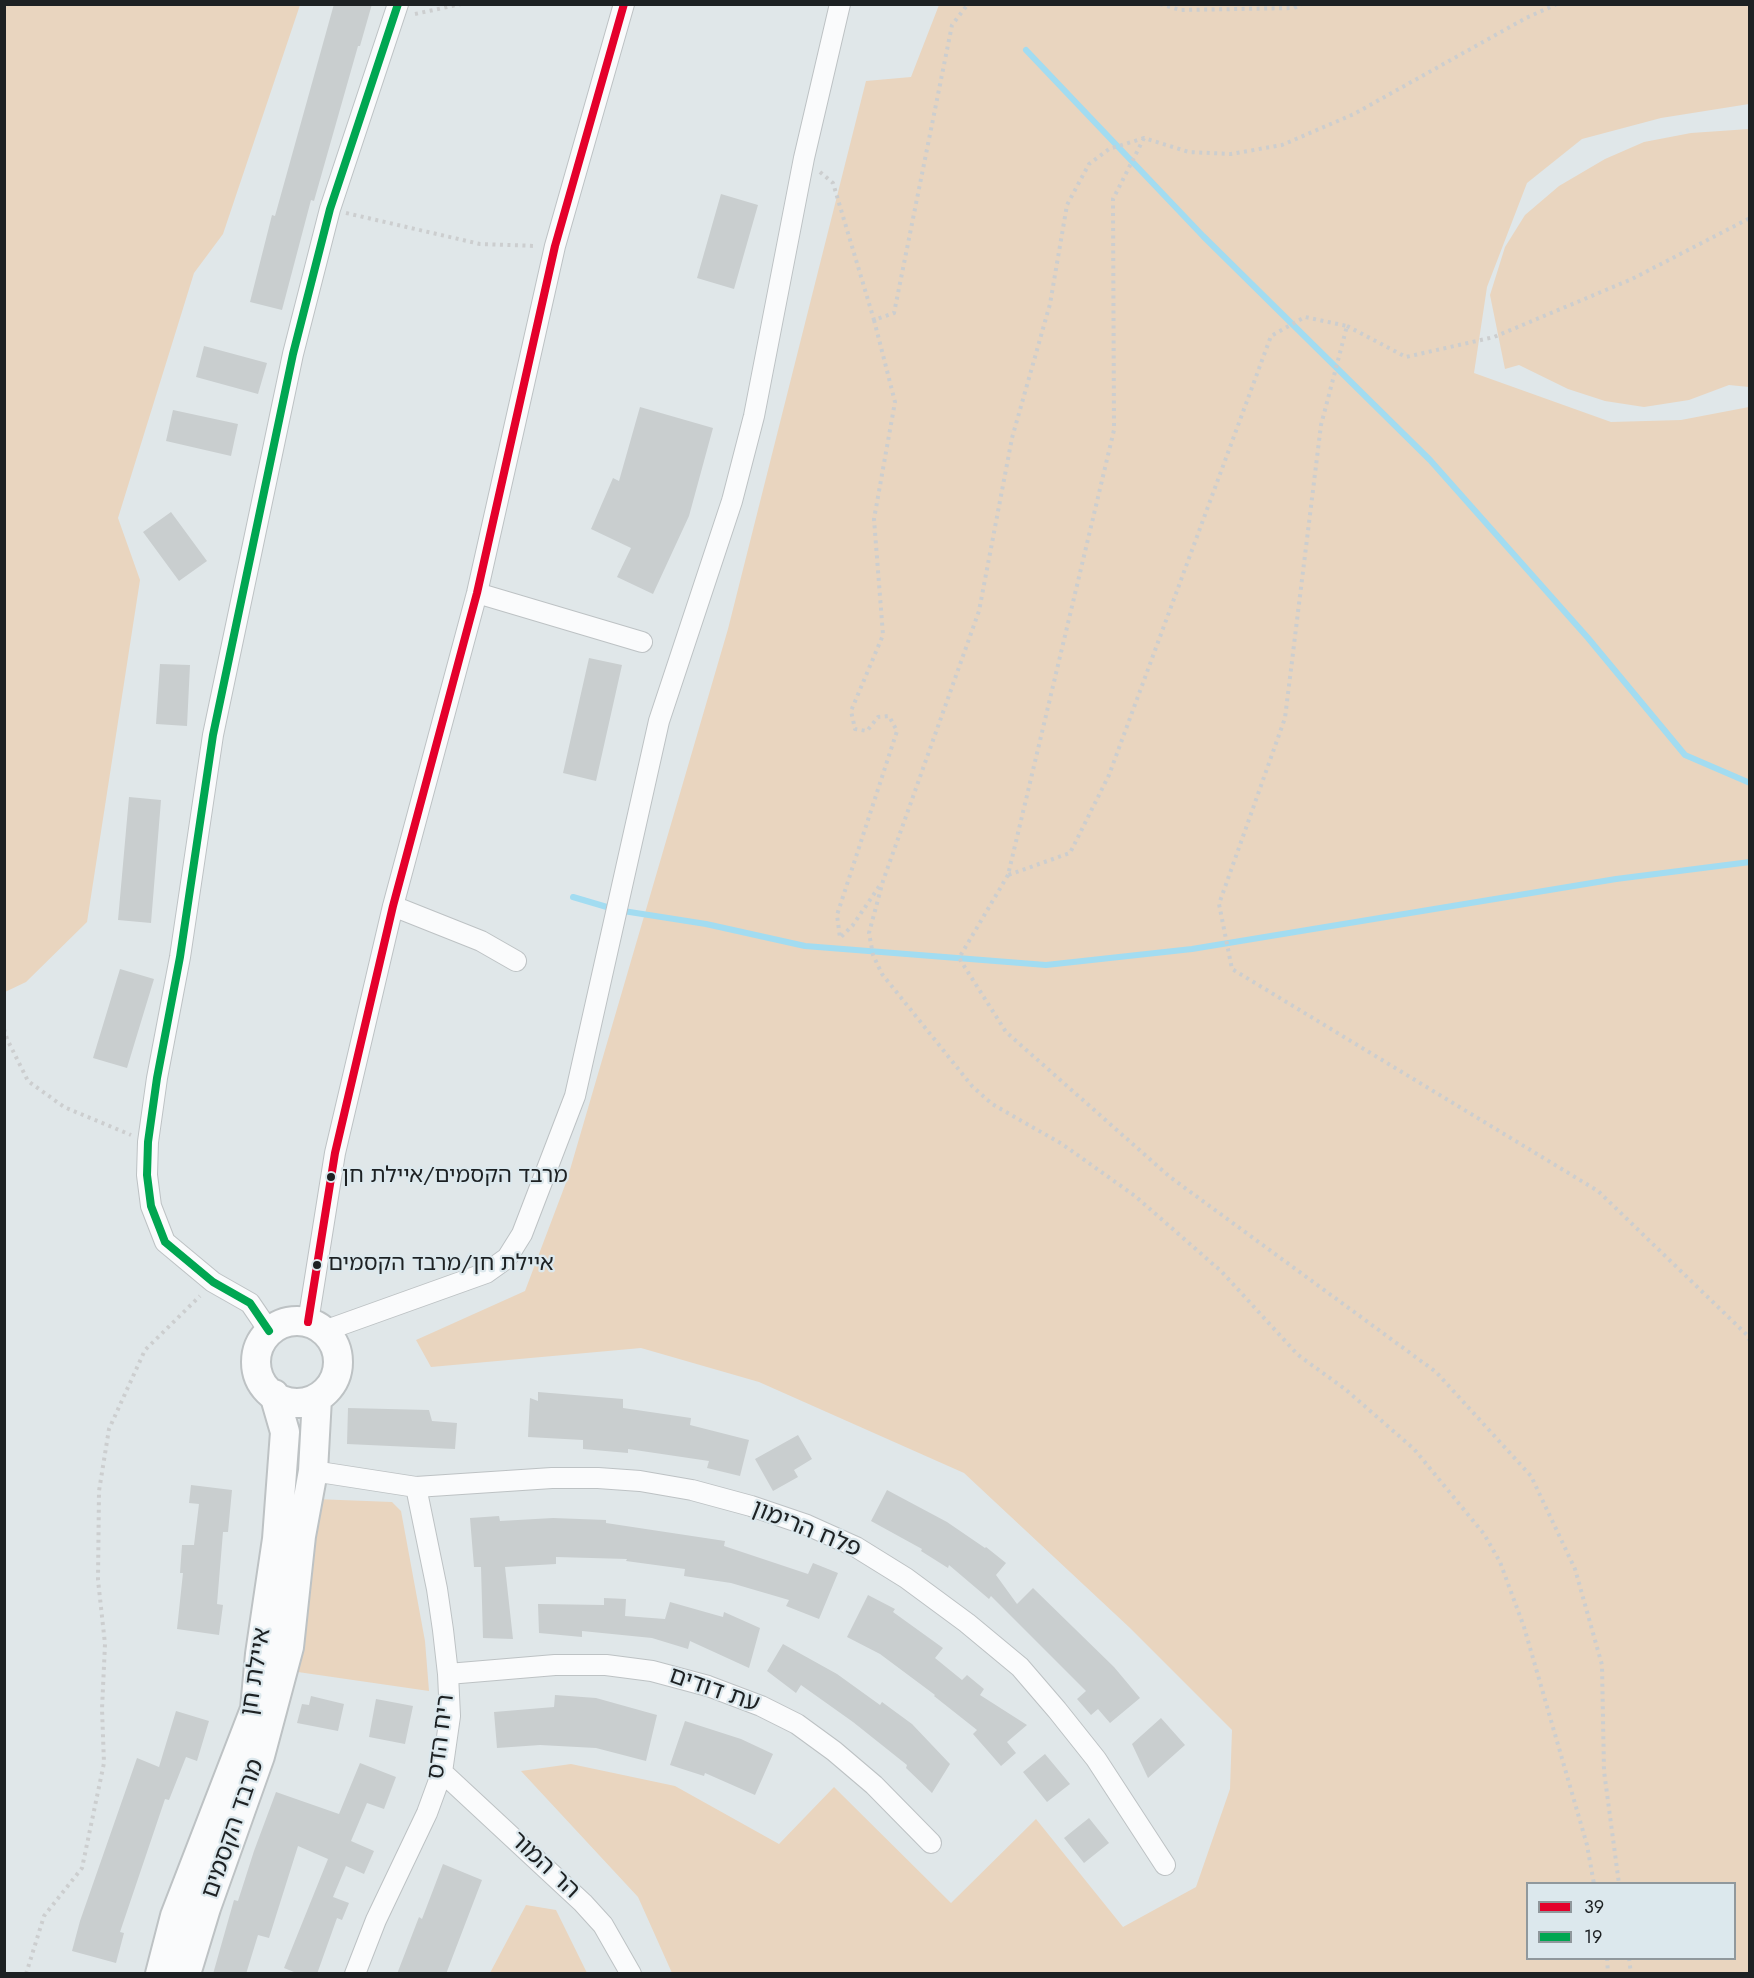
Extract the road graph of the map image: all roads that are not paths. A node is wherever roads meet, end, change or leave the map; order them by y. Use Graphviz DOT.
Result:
graph roads {
  1 [pos="624,4"];
  2 [pos="840,4"];
  3 [pos="396,12"];
  4 [pos="477,593"];
  5 [pos="642,642"];
  6 [pos="393,906"];
  7 [pos="516,961"];
  8 [pos="316,1326"];
  9 [pos="269,1331"];
  10 [pos="274,1394"];
  11 [pos="317,1398"];
  12 [pos="313,1472"];
  13 [pos="416,1487"];
  14 [pos="448,1674"];
  15 [pos="442,1772"];
  16 [pos="931,1843"];
  17 [pos="1165,1865"];
  18 [pos="160,1974"];
  19 [pos="186,1974"];
  20 [pos="355,1974"];
  21 [pos="631,1974"];
  1 -- 4 [label="street"];
  2 -- 8 [label="street"];
  3 -- 9 [label="street"];
  4 -- 5 [label="street"];
  4 -- 6 [label="street"];
  6 -- 7 [label="street"];
  6 -- 8 [label="street"];
  8 -- 9 [label="street"];
  8 -- 11 [label="street"];
  9 -- 10 [label="street"];
  10 -- 11 [label="street"];
  10 -- 18 [label="street, איילת חן"];
  11 -- 12 [label="street, מרבד הקסמים"];
  12 -- 13 [label="street, פלח הרימון"];
  12 -- 19 [label="street, מרבד הקסמים"];
  13 -- 14 [label="street, ריח הדס"];
  13 -- 17 [label="street, פלח הרימון"];
  14 -- 15 [label="street, ריח הדס"];
  14 -- 16 [label="street, עת דודים"];
  15 -- 20 [label="street, ריח הדס"];
  15 -- 21 [label="street, הר המור"];
}
